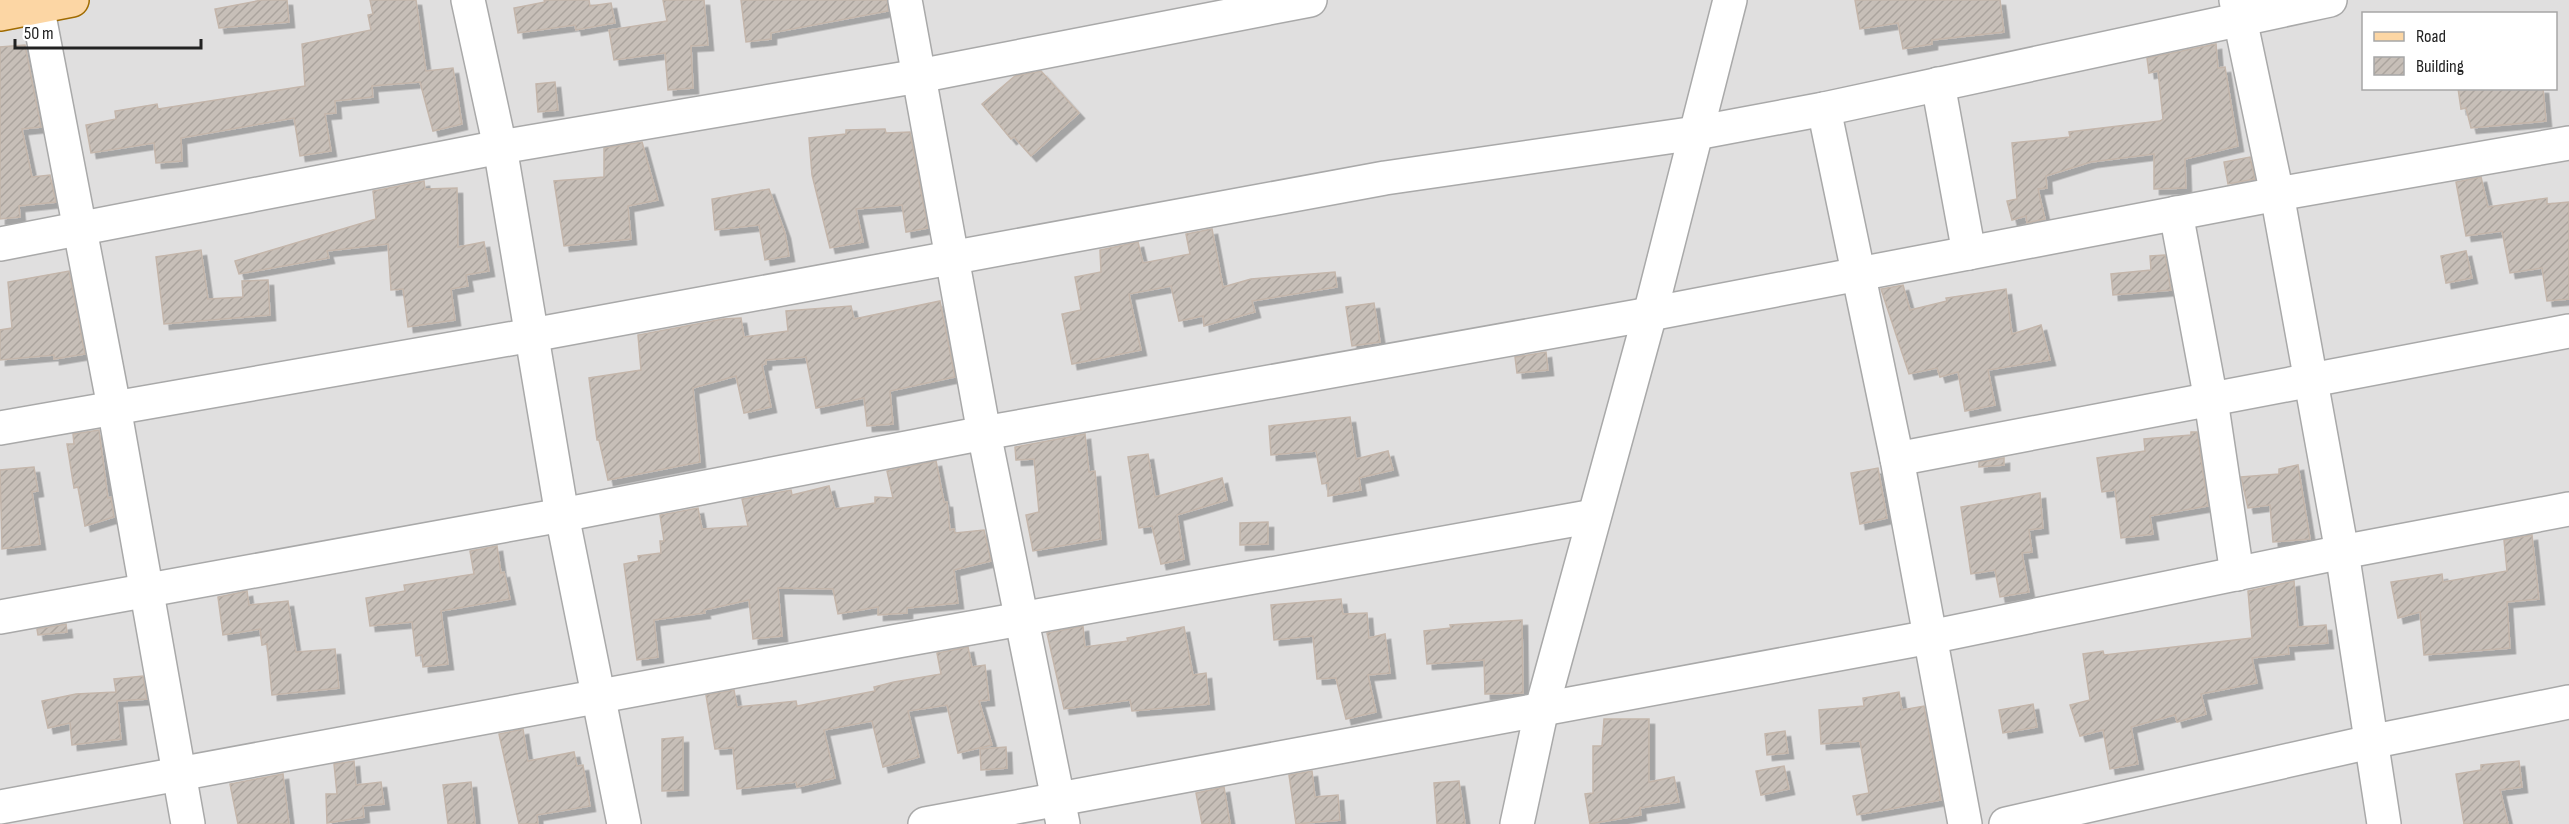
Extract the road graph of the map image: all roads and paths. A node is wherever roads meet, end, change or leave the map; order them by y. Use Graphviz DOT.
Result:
graph roads {
  1 [pos="72,0"];
  2 [pos="468,0"];
  3 [pos="905,0"];
  4 [pos="1310,0"];
  5 [pos="1731,0"];
  6 [pos="2330,0"];
  7 [pos="37,3"];
  8 [pos="2238,9"];
  9 [pos="0,14"];
  10 [pos="919,76"];
  11 [pos="1938,84"];
  12 [pos="1824,109"];
  13 [pos="1696,133"];
  14 [pos="2569,143"];
  15 [pos="500,147"];
  16 [pos="2277,194"];
  17 [pos="2176,213"];
  18 [pos="79,230"];
  19 [pos="0,244"];
  20 [pos="1969,253"];
  21 [pos="952,256"];
  22 [pos="1858,274"];
  23 [pos="1650,314"];
  24 [pos="2569,331"];
  25 [pos="532,335"];
  26 [pos="2309,381"];
  27 [pos="2211,400"];
  28 [pos="114,407"];
  29 [pos="0,428"];
  30 [pos="984,433"];
  31 [pos="1897,459"];
  32 [pos="2569,509"];
  33 [pos="562,515"];
  34 [pos="1594,516"];
  35 [pos="2342,552"];
  36 [pos="2237,574"];
  37 [pos="147,590"];
  38 [pos="0,617"];
  39 [pos="1020,617"];
  40 [pos="1930,637"];
  41 [pos="599,698"];
  42 [pos="2569,702"];
  43 [pos="1542,708"];
  44 [pos="2370,742"];
  45 [pos="177,775"];
  46 [pos="0,807"];
  47 [pos="1061,811"];
  48 [pos="188,824"];
  49 [pos="624,824"];
  50 [pos="925,824"];
  51 [pos="1517,824"];
  52 [pos="1965,824"];
  53 [pos="2006,824"];
  54 [pos="2384,824"];
  1 -- 7 [label="main road"];
  2 -- 15 [label="street"];
  3 -- 10 [label="street"];
  4 -- 10 [label="street"];
  5 -- 13 [label="street"];
  6 -- 8 [label="street"];
  7 -- 9 [label="main road"];
  7 -- 18 [label="street"];
  8 -- 11 [label="street"];
  8 -- 16 [label="street"];
  10 -- 15 [label="street"];
  10 -- 21 [label="street"];
  11 -- 12 [label="street"];
  11 -- 20 [label="street"];
  12 -- 13 [label="street"];
  12 -- 22 [label="street"];
  13 -- 21 [label="street"];
  13 -- 23 [label="street"];
  14 -- 16 [label="street"];
  15 -- 18 [label="street"];
  15 -- 25 [label="street"];
  16 -- 17 [label="street"];
  16 -- 26 [label="street"];
  17 -- 20 [label="street"];
  17 -- 27 [label="street"];
  18 -- 19 [label="street"];
  18 -- 28 [label="street"];
  20 -- 22 [label="street"];
  21 -- 25 [label="street"];
  21 -- 30 [label="street"];
  22 -- 23 [label="street"];
  22 -- 31 [label="street"];
  23 -- 30 [label="street"];
  23 -- 34 [label="street"];
  24 -- 26 [label="street"];
  25 -- 28 [label="street"];
  25 -- 33 [label="street"];
  26 -- 27 [label="street"];
  26 -- 35 [label="street"];
  27 -- 31 [label="street"];
  27 -- 36 [label="street"];
  28 -- 29 [label="street"];
  28 -- 37 [label="street"];
  30 -- 33 [label="street"];
  30 -- 39 [label="street"];
  31 -- 40 [label="street"];
  32 -- 35 [label="street"];
  33 -- 37 [label="street"];
  33 -- 41 [label="street"];
  34 -- 39 [label="street"];
  34 -- 43 [label="street"];
  35 -- 36 [label="street"];
  35 -- 44 [label="street"];
  36 -- 40 [label="street"];
  37 -- 38 [label="street"];
  37 -- 45 [label="street"];
  39 -- 41 [label="street"];
  39 -- 47 [label="street"];
  40 -- 43 [label="street"];
  40 -- 52 [label="street"];
  41 -- 45 [label="street"];
  41 -- 49 [label="street"];
  42 -- 44 [label="street"];
  43 -- 47 [label="street"];
  43 -- 51 [label="street"];
  44 -- 53 [label="street"];
  44 -- 54 [label="street"];
  45 -- 46 [label="street"];
  45 -- 48 [label="street"];
  47 -- 50 [label="street"];
}
